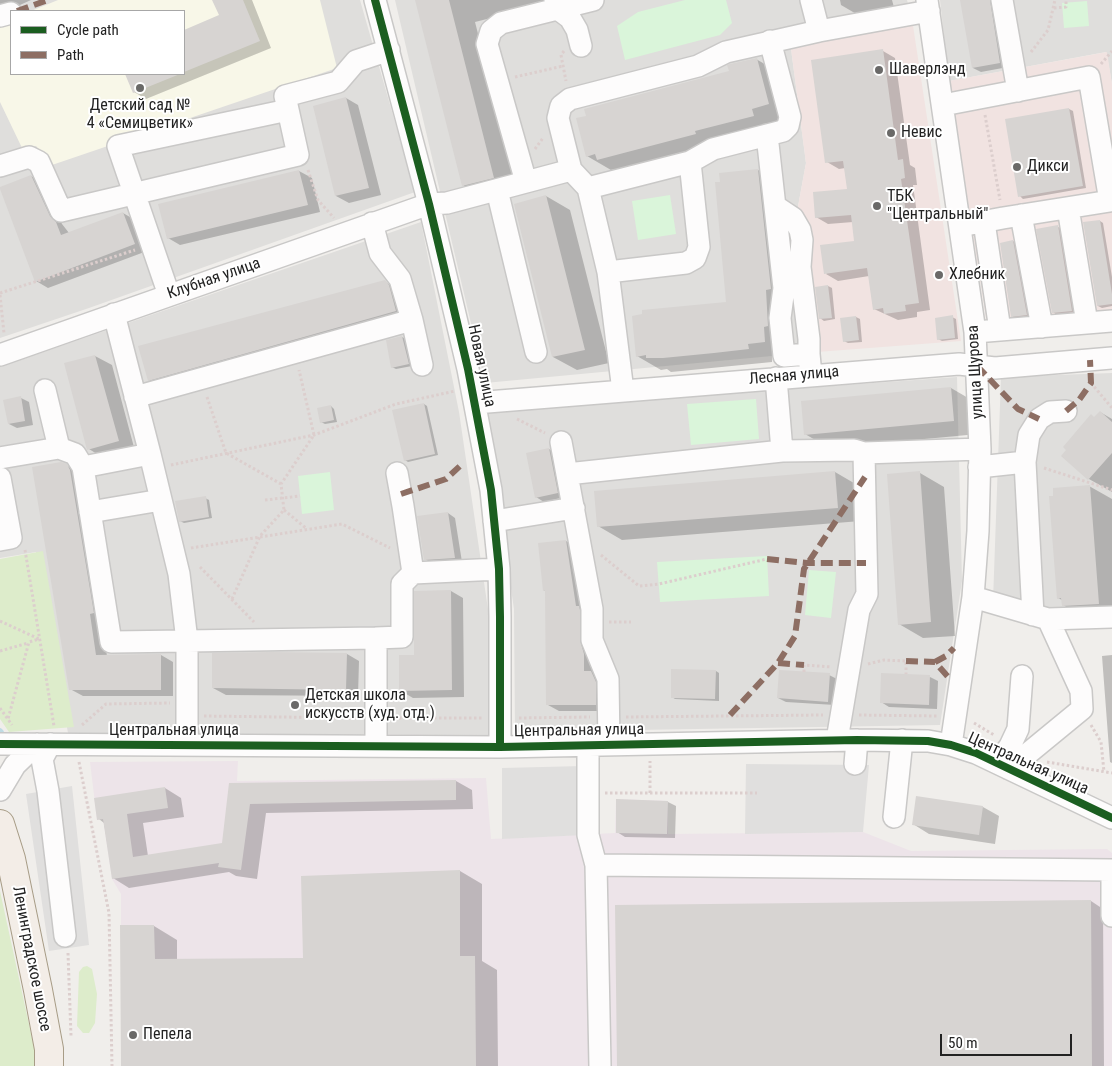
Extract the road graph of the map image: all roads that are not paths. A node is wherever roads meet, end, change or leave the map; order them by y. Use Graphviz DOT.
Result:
graph roads {
  1 [pos="375,0"];
  2 [pos="593,0"];
  3 [pos="811,0"];
  4 [pos="1002,0"];
  5 [pos="557,4"];
  6 [pos="928,5"];
  7 [pos="819,31"];
  8 [pos="770,42"];
  9 [pos="581,46"];
  10 [pos="389,50"];
  11 [pos="1017,81"];
  12 [pos="943,105"];
  13 [pos="288,110"];
  14 [pos="767,135"];
  15 [pos="690,162"];
  16 [pos="0,166"];
  17 [pos="572,170"];
  18 [pos="524,175"];
  19 [pos="588,188"];
  20 [pos="497,190"];
  21 [pos="134,192"];
  22 [pos="1111,203"];
  23 [pos="429,204"];
  24 [pos="1068,208"];
  25 [pos="1002,218"];
  26 [pos="372,223"];
  27 [pos="960,226"];
  28 [pos="608,272"];
  29 [pos="169,295"];
  30 [pos="114,314"];
  31 [pos="412,320"];
  32 [pos="1112,321"];
  33 [pos="1087,323"];
  34 [pos="1042,327"];
  35 [pos="1000,330"];
  36 [pos="975,332"];
  37 [pos="2,344"];
  38 [pos="536,352"];
  39 [pos="1112,358"];
  40 [pos="810,364"];
  41 [pos="422,365"];
  42 [pos="977,366"];
  43 [pos="776,378"];
  44 [pos="45,390"];
  45 [pos="623,391"];
  46 [pos="474,395"];
  47 [pos="135,397"];
  48 [pos="1066,411"];
  49 [pos="561,442"];
  50 [pos="59,448"];
  51 [pos="782,451"];
  52 [pos="864,453"];
  53 [pos="0,458"];
  54 [pos="979,458"];
  55 [pos="152,461"];
  56 [pos="1025,462"];
  57 [pos="82,467"];
  58 [pos="396,473"];
  59 [pos="567,474"];
  60 [pos="0,478"];
  61 [pos="161,500"];
  62 [pos="574,508"];
  63 [pos="90,512"];
  64 [pos="494,521"];
  65 [pos="5,539"];
  66 [pos="412,566"];
  67 [pos="499,569"];
  68 [pos="973,598"];
  69 [pos="1040,617"];
  70 [pos="1112,617"];
  71 [pos="376,638"];
  72 [pos="187,641"];
  73 [pos="1022,676"];
  74 [pos="847,740"];
  75 [pos="902,740"];
  76 [pos="0,744"];
  77 [pos="43,744"];
  78 [pos="187,745"];
  79 [pos="588,745"];
  80 [pos="609,745"];
  81 [pos="951,745"];
  82 [pos="376,746"];
  83 [pos="500,747"];
  84 [pos="855,764"];
  85 [pos="1003,766"];
  86 [pos="0,790"];
  87 [pos="894,817"];
  88 [pos="1112,818"];
  89 [pos="0,824"];
  90 [pos="596,865"];
  91 [pos="1112,916"];
  92 [pos="64,936"];
  93 [pos="49,1066"];
  94 [pos="600,1066"];
  1 -- 10 [label="street, Новая улица"];
  2 -- 5 [label="street"];
  3 -- 7 [label="street"];
  4 -- 11 [label="street"];
  5 -- 9 [label="street"];
  5 -- 18 [label="street"];
  6 -- 7 [label="street"];
  6 -- 12 [label="street, улица Щурова"];
  7 -- 8 [label="street"];
  8 -- 14 [label="street"];
  8 -- 17 [label="street"];
  10 -- 13 [label="street"];
  10 -- 23 [label="street, Новая улица"];
  11 -- 12 [label="street"];
  11 -- 22 [label="street"];
  12 -- 27 [label="street, улица Щурова"];
  13 -- 21 [label="street"];
  13 -- 21 [label="street"];
  14 -- 15 [label="street"];
  14 -- 40 [label="street"];
  15 -- 19 [label="street"];
  15 -- 28 [label="street"];
  16 -- 21 [label="street"];
  17 -- 18 [label="street, Клубная улица"];
  17 -- 19 [label="street"];
  18 -- 20 [label="street, Клубная улица"];
  19 -- 28 [label="street"];
  20 -- 23 [label="street, Клубная улица"];
  20 -- 38 [label="street"];
  21 -- 29 [label="street"];
  22 -- 24 [label="street"];
  23 -- 26 [label="street, Клубная улица"];
  23 -- 46 [label="street, Новая улица"];
  24 -- 25 [label="street"];
  24 -- 33 [label="street"];
  25 -- 27 [label="street"];
  25 -- 34 [label="street"];
  25 -- 35 [label="street"];
  26 -- 29 [label="street, Клубная улица"];
  26 -- 31 [label="street"];
  27 -- 36 [label="street, улица Щурова"];
  28 -- 45 [label="street"];
  29 -- 30 [label="street, Клубная улица"];
  30 -- 37 [label="street, Клубная улица"];
  30 -- 47 [label="street"];
  31 -- 41 [label="street"];
  31 -- 47 [label="street"];
  32 -- 33 [label="street"];
  33 -- 34 [label="street"];
  34 -- 35 [label="street"];
  35 -- 36 [label="street"];
  36 -- 42 [label="street, улица Щурова"];
  39 -- 42 [label="street, Лесная улица"];
  40 -- 42 [label="street, Лесная улица"];
  40 -- 43 [label="street, Лесная улица"];
  42 -- 54 [label="street, улица Щурова"];
  43 -- 45 [label="street, Лесная улица"];
  43 -- 51 [label="street"];
  44 -- 50 [label="street"];
  45 -- 46 [label="street, Лесная улица"];
  46 -- 64 [label="street, Новая улица"];
  47 -- 55 [label="street"];
  48 -- 56 [label="street"];
  49 -- 59 [label="street"];
  50 -- 53 [label="street"];
  50 -- 57 [label="street"];
  51 -- 52 [label="street"];
  51 -- 59 [label="street"];
  52 -- 54 [label="street"];
  52 -- 74 [label="street"];
  54 -- 56 [label="street"];
  54 -- 68 [label="street, улица Щурова"];
  55 -- 57 [label="street"];
  55 -- 61 [label="street"];
  56 -- 69 [label="street"];
  57 -- 63 [label="street"];
  58 -- 66 [label="street"];
  59 -- 62 [label="street"];
  60 -- 65 [label="street"];
  61 -- 63 [label="street"];
  61 -- 72 [label="street"];
  62 -- 64 [label="street"];
  62 -- 80 [label="street"];
  63 -- 72 [label="street"];
  64 -- 67 [label="street, Новая улица"];
  66 -- 67 [label="street"];
  66 -- 71 [label="street"];
  67 -- 83 [label="street, Новая улица"];
  68 -- 69 [label="street"];
  68 -- 81 [label="street, улица Щурова"];
  69 -- 70 [label="street"];
  69 -- 85 [label="street"];
  71 -- 72 [label="street"];
  71 -- 82 [label="street"];
  72 -- 78 [label="street"];
  73 -- 85 [label="street"];
  74 -- 75 [label="street, Центральная улица"];
  74 -- 80 [label="street, Центральная улица"];
  74 -- 84 [label="street"];
  75 -- 81 [label="street, Центральная улица"];
  75 -- 87 [label="street"];
  76 -- 77 [label="street, Центральная улица"];
  77 -- 78 [label="street, Центральная улица"];
  77 -- 86 [label="street"];
  77 -- 92 [label="street"];
  78 -- 82 [label="street, Центральная улица"];
  79 -- 80 [label="street, Центральная улица"];
  79 -- 83 [label="street, Центральная улица"];
  79 -- 90 [label="street"];
  81 -- 85 [label="street, Центральная улица"];
  82 -- 83 [label="street, Центральная улица"];
  85 -- 88 [label="street, Центральная улица"];
  89 -- 93 [label="main road, Ленинградское шоссе"];
  90 -- 91 [label="street"];
  90 -- 94 [label="street"];
}
